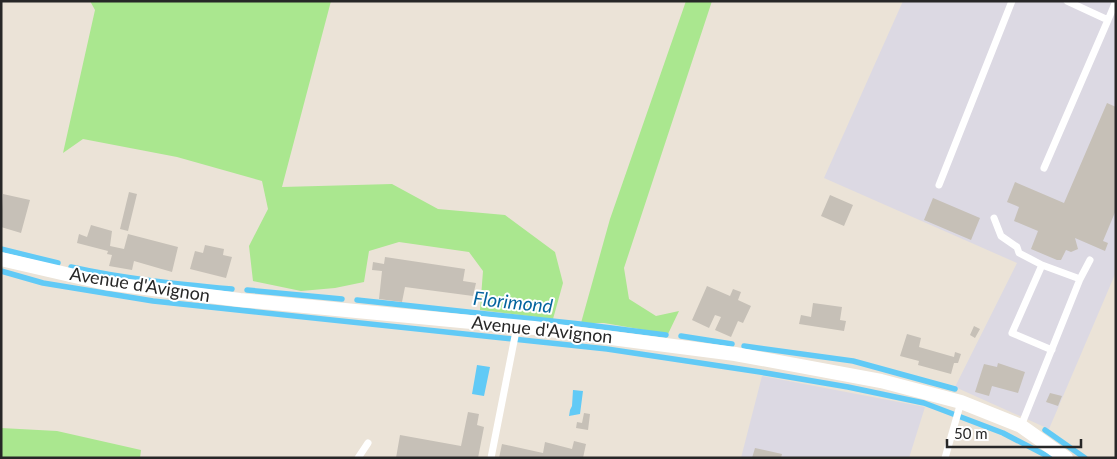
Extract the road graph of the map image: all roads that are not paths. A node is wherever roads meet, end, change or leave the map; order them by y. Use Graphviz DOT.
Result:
graph roads {
  1 [pos="1012,1"];
  2 [pos="1066,1"];
  3 [pos="1116,1"];
  4 [pos="1108,20"];
  5 [pos="1044,168"];
  6 [pos="939,185"];
  7 [pos="994,218"];
  8 [pos="1,259"];
  9 [pos="1090,260"];
  10 [pos="1042,265"];
  11 [pos="1080,279"];
  12 [pos="517,326"];
  13 [pos="1052,350"];
  14 [pos="961,402"];
  15 [pos="1021,426"];
  16 [pos="368,443"];
  17 [pos="358,458"];
  18 [pos="491,458"];
  19 [pos="945,458"];
  20 [pos="1066,458"];
  1 -- 6 [label="lane"];
  2 -- 4 [label="lane"];
  3 -- 4 [label="lane"];
  4 -- 5 [label="lane"];
  7 -- 10 [label="lane"];
  8 -- 12 [label="street, Avenue d'Avignon"];
  9 -- 11 [label="lane"];
  10 -- 11 [label="lane"];
  10 -- 13 [label="lane"];
  11 -- 13 [label="lane"];
  12 -- 14 [label="street, Avenue d'Avignon"];
  12 -- 18 [label="lane"];
  13 -- 15 [label="lane"];
  14 -- 15 [label="street, Avenue d'Avignon"];
  14 -- 19 [label="lane"];
  15 -- 20 [label="street, Avenue d'Avignon"];
  16 -- 17 [label="lane"];
}
